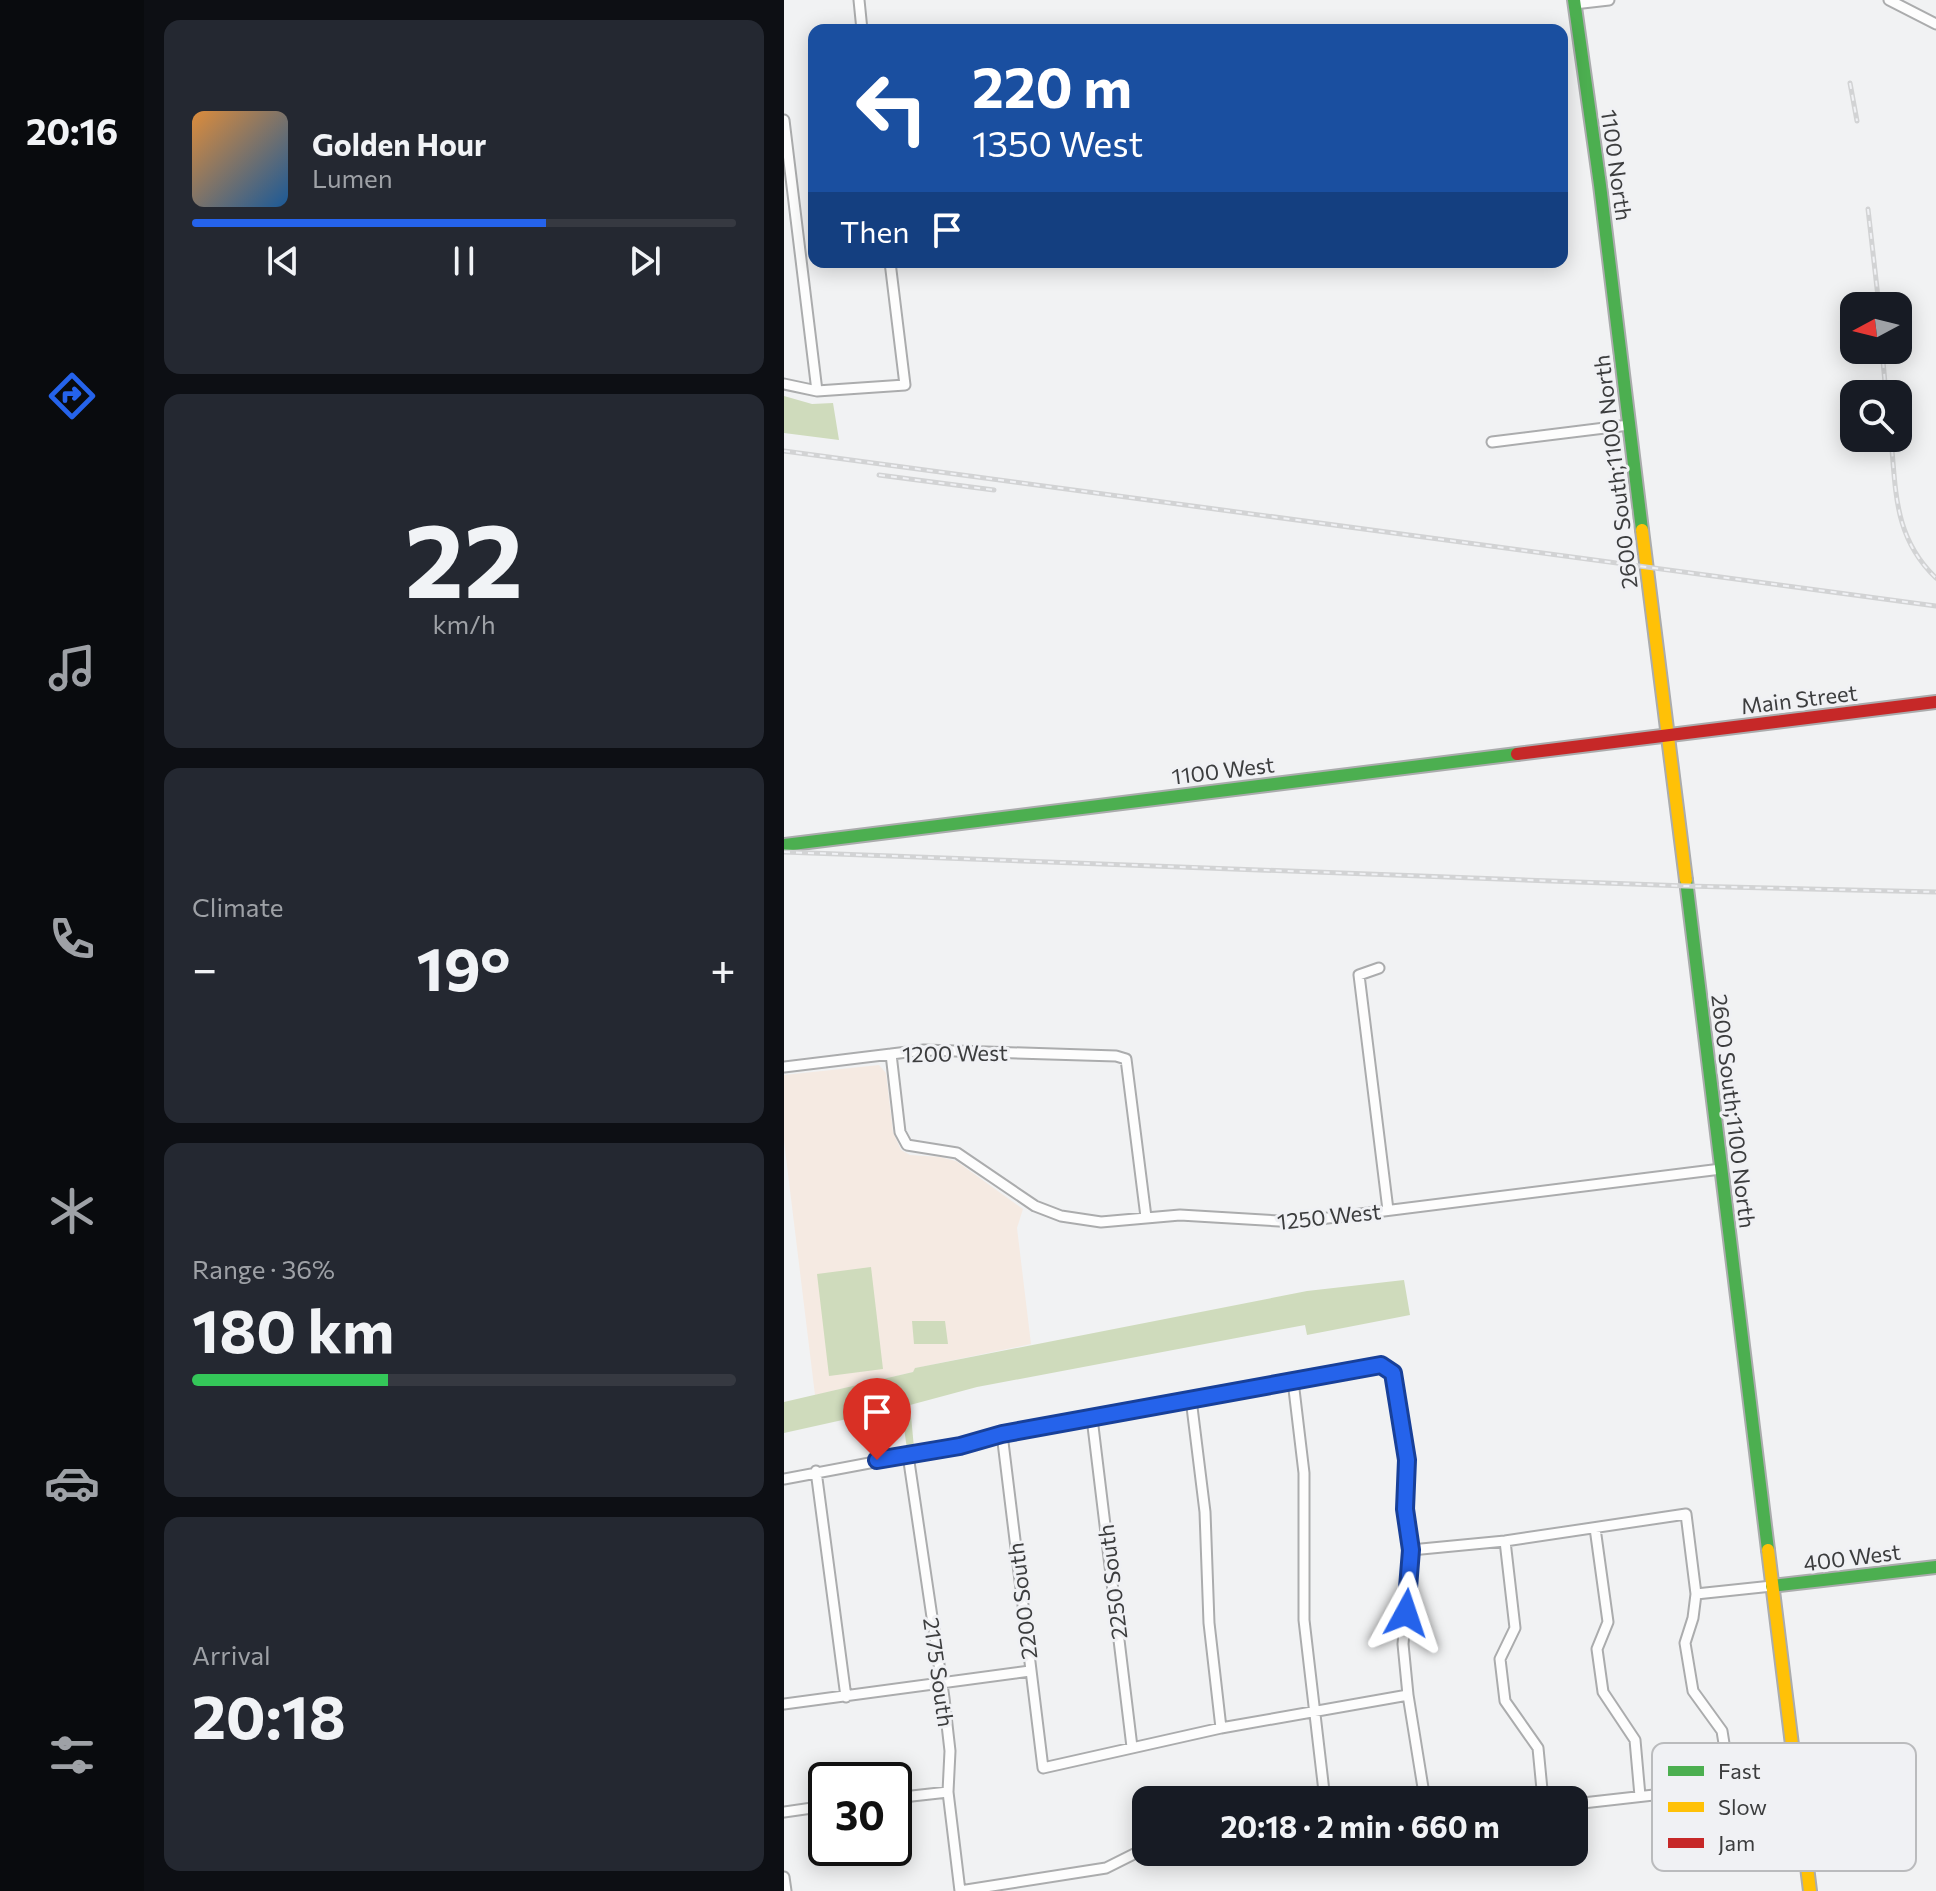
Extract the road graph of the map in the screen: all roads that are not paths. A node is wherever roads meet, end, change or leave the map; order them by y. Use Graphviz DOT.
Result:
graph roads {
  1 [pos="859,0"];
  2 [pos="1609,0"];
  3 [pos="1889,0"];
  4 [pos="1574,2"];
  5 [pos="861,24"];
  6 [pos="1936,24"];
  7 [pos="784,120"];
  8 [pos="891,268"];
  9 [pos="1618,335"];
  10 [pos="784,384"];
  11 [pos="817,391"];
  12 [pos="1629,425"];
  13 [pos="1492,442"];
  14 [pos="1936,702"];
  15 [pos="1667,735"];
  16 [pos="784,845"];
  17 [pos="1379,968"];
  18 [pos="891,1054"];
  19 [pos="784,1067"];
  20 [pos="1721,1169"];
  21 [pos="1388,1210"];
  22 [pos="1146,1217"];
  23 [pos="1293,1381"];
  24 [pos="1191,1399"];
  25 [pos="1092,1418"];
  26 [pos="1002,1434"];
  27 [pos="908,1455"];
  28 [pos="816,1471"];
  29 [pos="784,1479"];
  30 [pos="1595,1528"];
  31 [pos="1505,1541"];
  32 [pos="1411,1550"];
  33 [pos="1936,1567"];
  34 [pos="1772,1586"];
  35 [pos="1696,1594"];
  36 [pos="1030,1671"];
  37 [pos="942,1684"];
  38 [pos="1408,1695"];
  39 [pos="846,1697"];
  40 [pos="784,1704"];
  41 [pos="1313,1710"];
  42 [pos="1221,1728"];
  43 [pos="1724,1743"];
  44 [pos="1792,1743"];
  45 [pos="1132,1747"];
  46 [pos="1323,1786"];
  47 [pos="1422,1786"];
  48 [pos="1542,1786"];
  49 [pos="948,1792"];
  50 [pos="1652,1795"];
  51 [pos="912,1796"];
  52 [pos="1640,1796"];
  53 [pos="1588,1802"];
  54 [pos="808,1809"];
  55 [pos="784,1812"];
  56 [pos="1132,1855"];
  57 [pos="1808,1871"];
  58 [pos="784,1877"];
  59 [pos="786,1891"];
  60 [pos="960,1891"];
  61 [pos="1810,1891"];
  1 -- 5 [label="street"];
  2 -- 4 [label="street"];
  3 -- 6 [label="street"];
  4 -- 9 [label="main road, 1100 North"];
  7 -- 11 [label="street"];
  8 -- 11 [label="street"];
  9 -- 12 [label="main road, 2600 South;1100 North"];
  10 -- 11 [label="street"];
  12 -- 13 [label="street"];
  12 -- 15 [label="main road, 2600 South;1100 North"];
  14 -- 15 [label="main road, Main Street"];
  15 -- 16 [label="main road, 1100 West"];
  15 -- 20 [label="main road, 2600 South;1100 North"];
  17 -- 21 [label="street"];
  18 -- 19 [label="street, 1200 West"];
  18 -- 22 [label="street, 1250 West"];
  18 -- 22 [label="street, 1200 West"];
  20 -- 21 [label="street, 1250 West"];
  20 -- 34 [label="main road, 2600 South;1100 North"];
  21 -- 22 [label="street, 1250 West"];
  23 -- 24 [label="street"];
  23 -- 32 [label="street"];
  23 -- 41 [label="street"];
  24 -- 25 [label="street"];
  24 -- 42 [label="street"];
  25 -- 26 [label="street"];
  25 -- 45 [label="street, 2250 South"];
  26 -- 27 [label="street"];
  26 -- 36 [label="street, 2200 South"];
  27 -- 28 [label="street"];
  27 -- 37 [label="street, 2175 South"];
  28 -- 29 [label="street"];
  28 -- 39 [label="street"];
  30 -- 31 [label="street"];
  30 -- 35 [label="street"];
  30 -- 52 [label="street"];
  31 -- 32 [label="street"];
  31 -- 48 [label="street"];
  32 -- 38 [label="street"];
  33 -- 34 [label="main road, 400 West"];
  34 -- 35 [label="street"];
  34 -- 44 [label="main road, 2600 South;1100 North"];
  35 -- 43 [label="street"];
  36 -- 37 [label="street"];
  36 -- 45 [label="street, 2200 South"];
  37 -- 39 [label="street"];
  37 -- 49 [label="street, 2175 South"];
  38 -- 41 [label="street"];
  38 -- 47 [label="street"];
  39 -- 40 [label="street"];
  41 -- 42 [label="street"];
  41 -- 46 [label="street"];
  42 -- 45 [label="street"];
  49 -- 51 [label="street"];
  49 -- 60 [label="street, 2175 South"];
  50 -- 52 [label="street"];
  52 -- 53 [label="street"];
  54 -- 55 [label="street"];
  56 -- 60 [label="street"];
  57 -- 61 [label="main road, 2600 South;1100 North"];
  58 -- 59 [label="street"];
}
